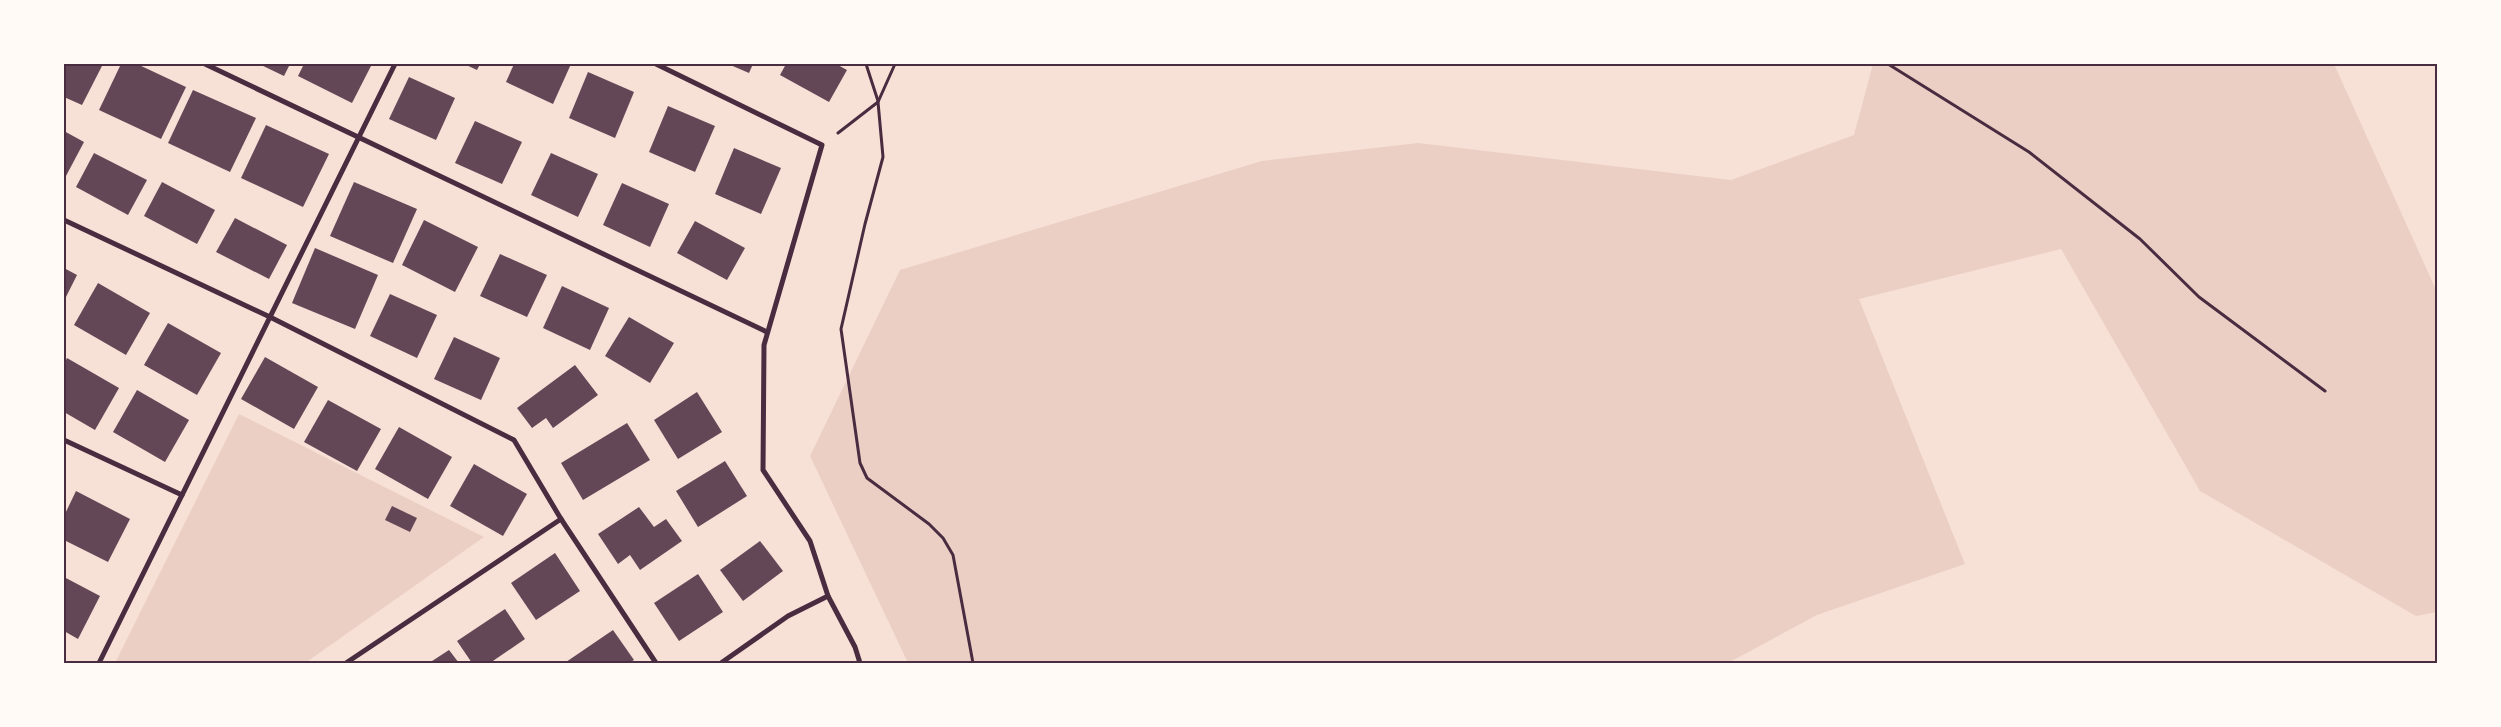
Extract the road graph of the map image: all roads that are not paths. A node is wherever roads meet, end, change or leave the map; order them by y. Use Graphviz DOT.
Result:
graph roads {
  1 [pos="205,64"];
  2 [pos="395,64"];
  3 [pos="656,64"];
  4 [pos="358,138"];
  5 [pos="64,220"];
  6 [pos="270,317"];
  7 [pos="768,332"];
  8 [pos="64,440"];
  9 [pos="182,495"];
  10 [pos="561,519"];
  11 [pos="828,596"];
  12 [pos="99,663"];
  13 [pos="346,663"];
  14 [pos="656,663"];
  15 [pos="721,663"];
  16 [pos="860,663"];
  1 -- 4 [label="street"];
  2 -- 4 [label="street"];
  3 -- 7 [label="street"];
  4 -- 6 [label="street"];
  4 -- 7 [label="street"];
  5 -- 6 [label="street"];
  6 -- 9 [label="street"];
  6 -- 10 [label="street"];
  7 -- 11 [label="street"];
  8 -- 9 [label="street"];
  9 -- 12 [label="street"];
  10 -- 13 [label="street"];
  10 -- 14 [label="street"];
  11 -- 15 [label="street"];
  11 -- 16 [label="street"];
}
